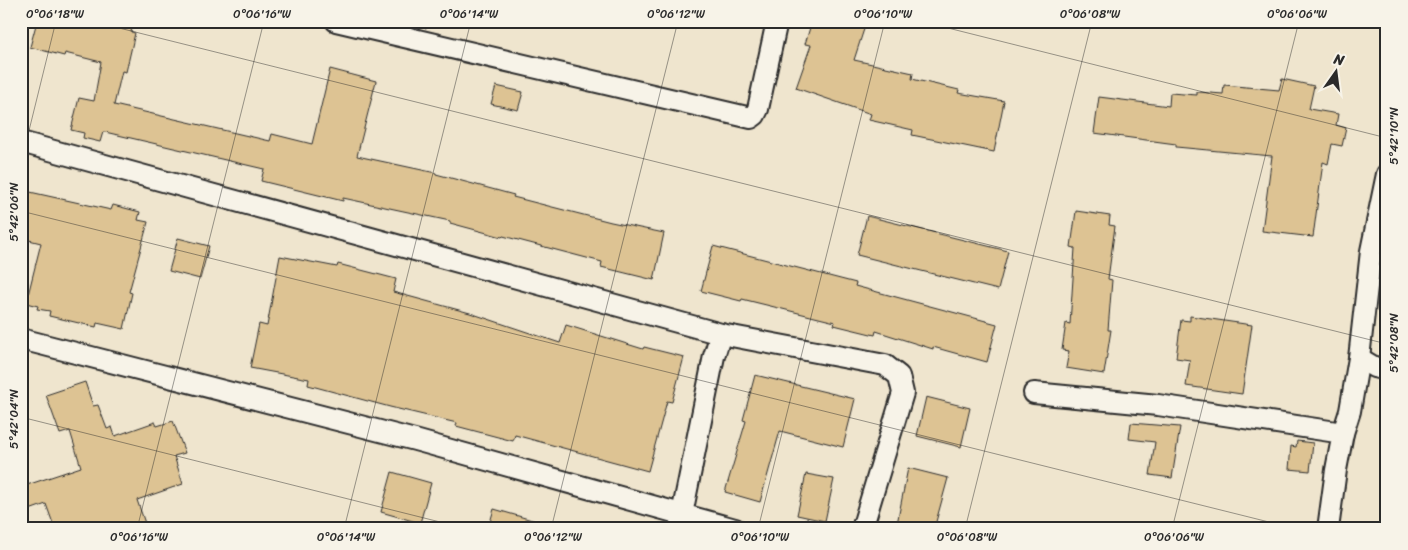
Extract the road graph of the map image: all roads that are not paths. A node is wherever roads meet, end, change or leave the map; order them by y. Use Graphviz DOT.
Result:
graph roads {
  1 [pos="336,21"];
  2 [pos="777,21"];
  3 [pos="21,142"];
  4 [pos="1387,174"];
  5 [pos="721,334"];
  6 [pos="21,339"];
  7 [pos="1359,358"];
  8 [pos="1387,370"];
  9 [pos="1034,393"];
  10 [pos="1343,433"];
  11 [pos="681,521"];
  12 [pos="735,529"];
  13 [pos="862,529"];
  14 [pos="1328,529"];
  1 -- 2 [label="street"];
  3 -- 5 [label="street"];
  4 -- 7 [label="street"];
  5 -- 11 [label="street"];
  5 -- 13 [label="street"];
  6 -- 11 [label="street"];
  7 -- 8 [label="street"];
  7 -- 10 [label="street"];
  9 -- 10 [label="street"];
  10 -- 14 [label="street"];
  11 -- 12 [label="street"];
}
